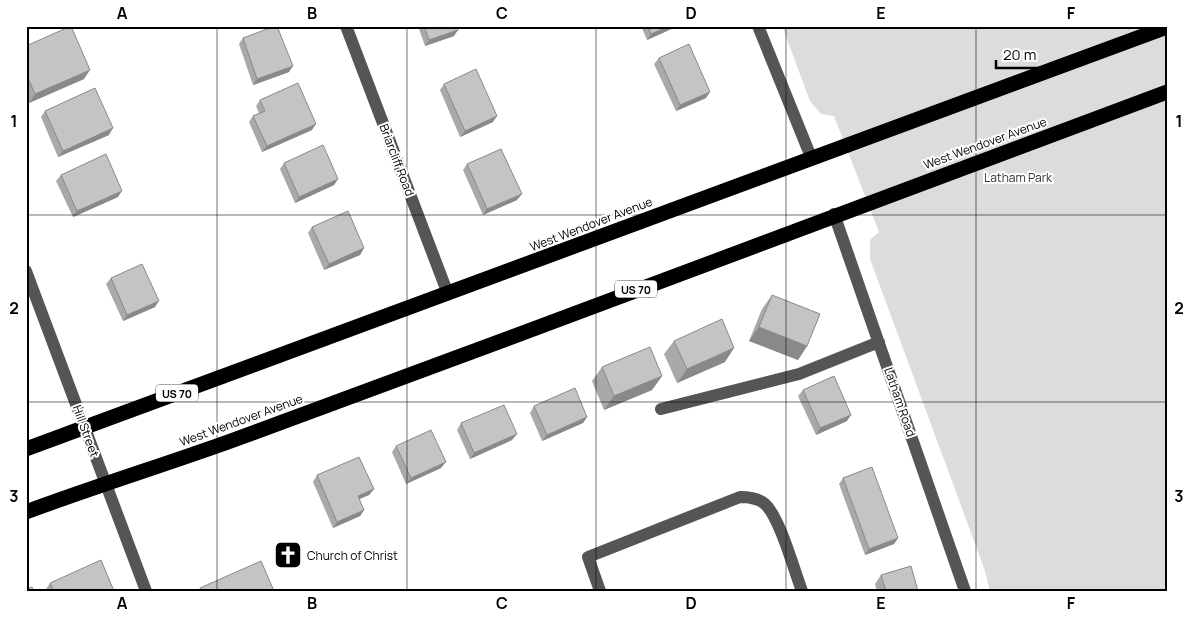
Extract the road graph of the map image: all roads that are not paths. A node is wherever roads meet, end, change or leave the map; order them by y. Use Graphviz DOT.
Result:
graph roads {
  1 [pos="346,26"];
  2 [pos="758,26"];
  3 [pos="1163,28"];
  4 [pos="1167,92"];
  5 [pos="811,157"];
  6 [pos="834,214"];
  7 [pos="26,271"];
  8 [pos="448,294"];
  9 [pos="879,342"];
  10 [pos="661,410"];
  11 [pos="84,427"];
  12 [pos="26,449"];
  13 [pos="104,482"];
  14 [pos="26,512"];
  15 [pos="146,591"];
  16 [pos="600,591"];
  17 [pos="802,591"];
  18 [pos="965,591"];
  1 -- 8 [label="street, Briarcliff Road"];
  2 -- 5 [label="street"];
  3 -- 5 [label="highway, West Wendover Avenue / US 70"];
  4 -- 6 [label="highway, West Wendover Avenue / US 70"];
  5 -- 8 [label="highway, West Wendover Avenue / US 70"];
  6 -- 9 [label="street, Latham Road"];
  6 -- 13 [label="highway, West Wendover Avenue / US 70"];
  7 -- 11 [label="street, Hill Street"];
  8 -- 11 [label="highway, West Wendover Avenue / US 70"];
  9 -- 10 [label="street"];
  9 -- 18 [label="street, Latham Road"];
  11 -- 12 [label="highway, West Wendover Avenue / US 70"];
  11 -- 13 [label="street, Hill Street"];
  13 -- 14 [label="highway, West Wendover Avenue / US 70"];
  13 -- 15 [label="street, Hill Street"];
  16 -- 17 [label="street"];
}
